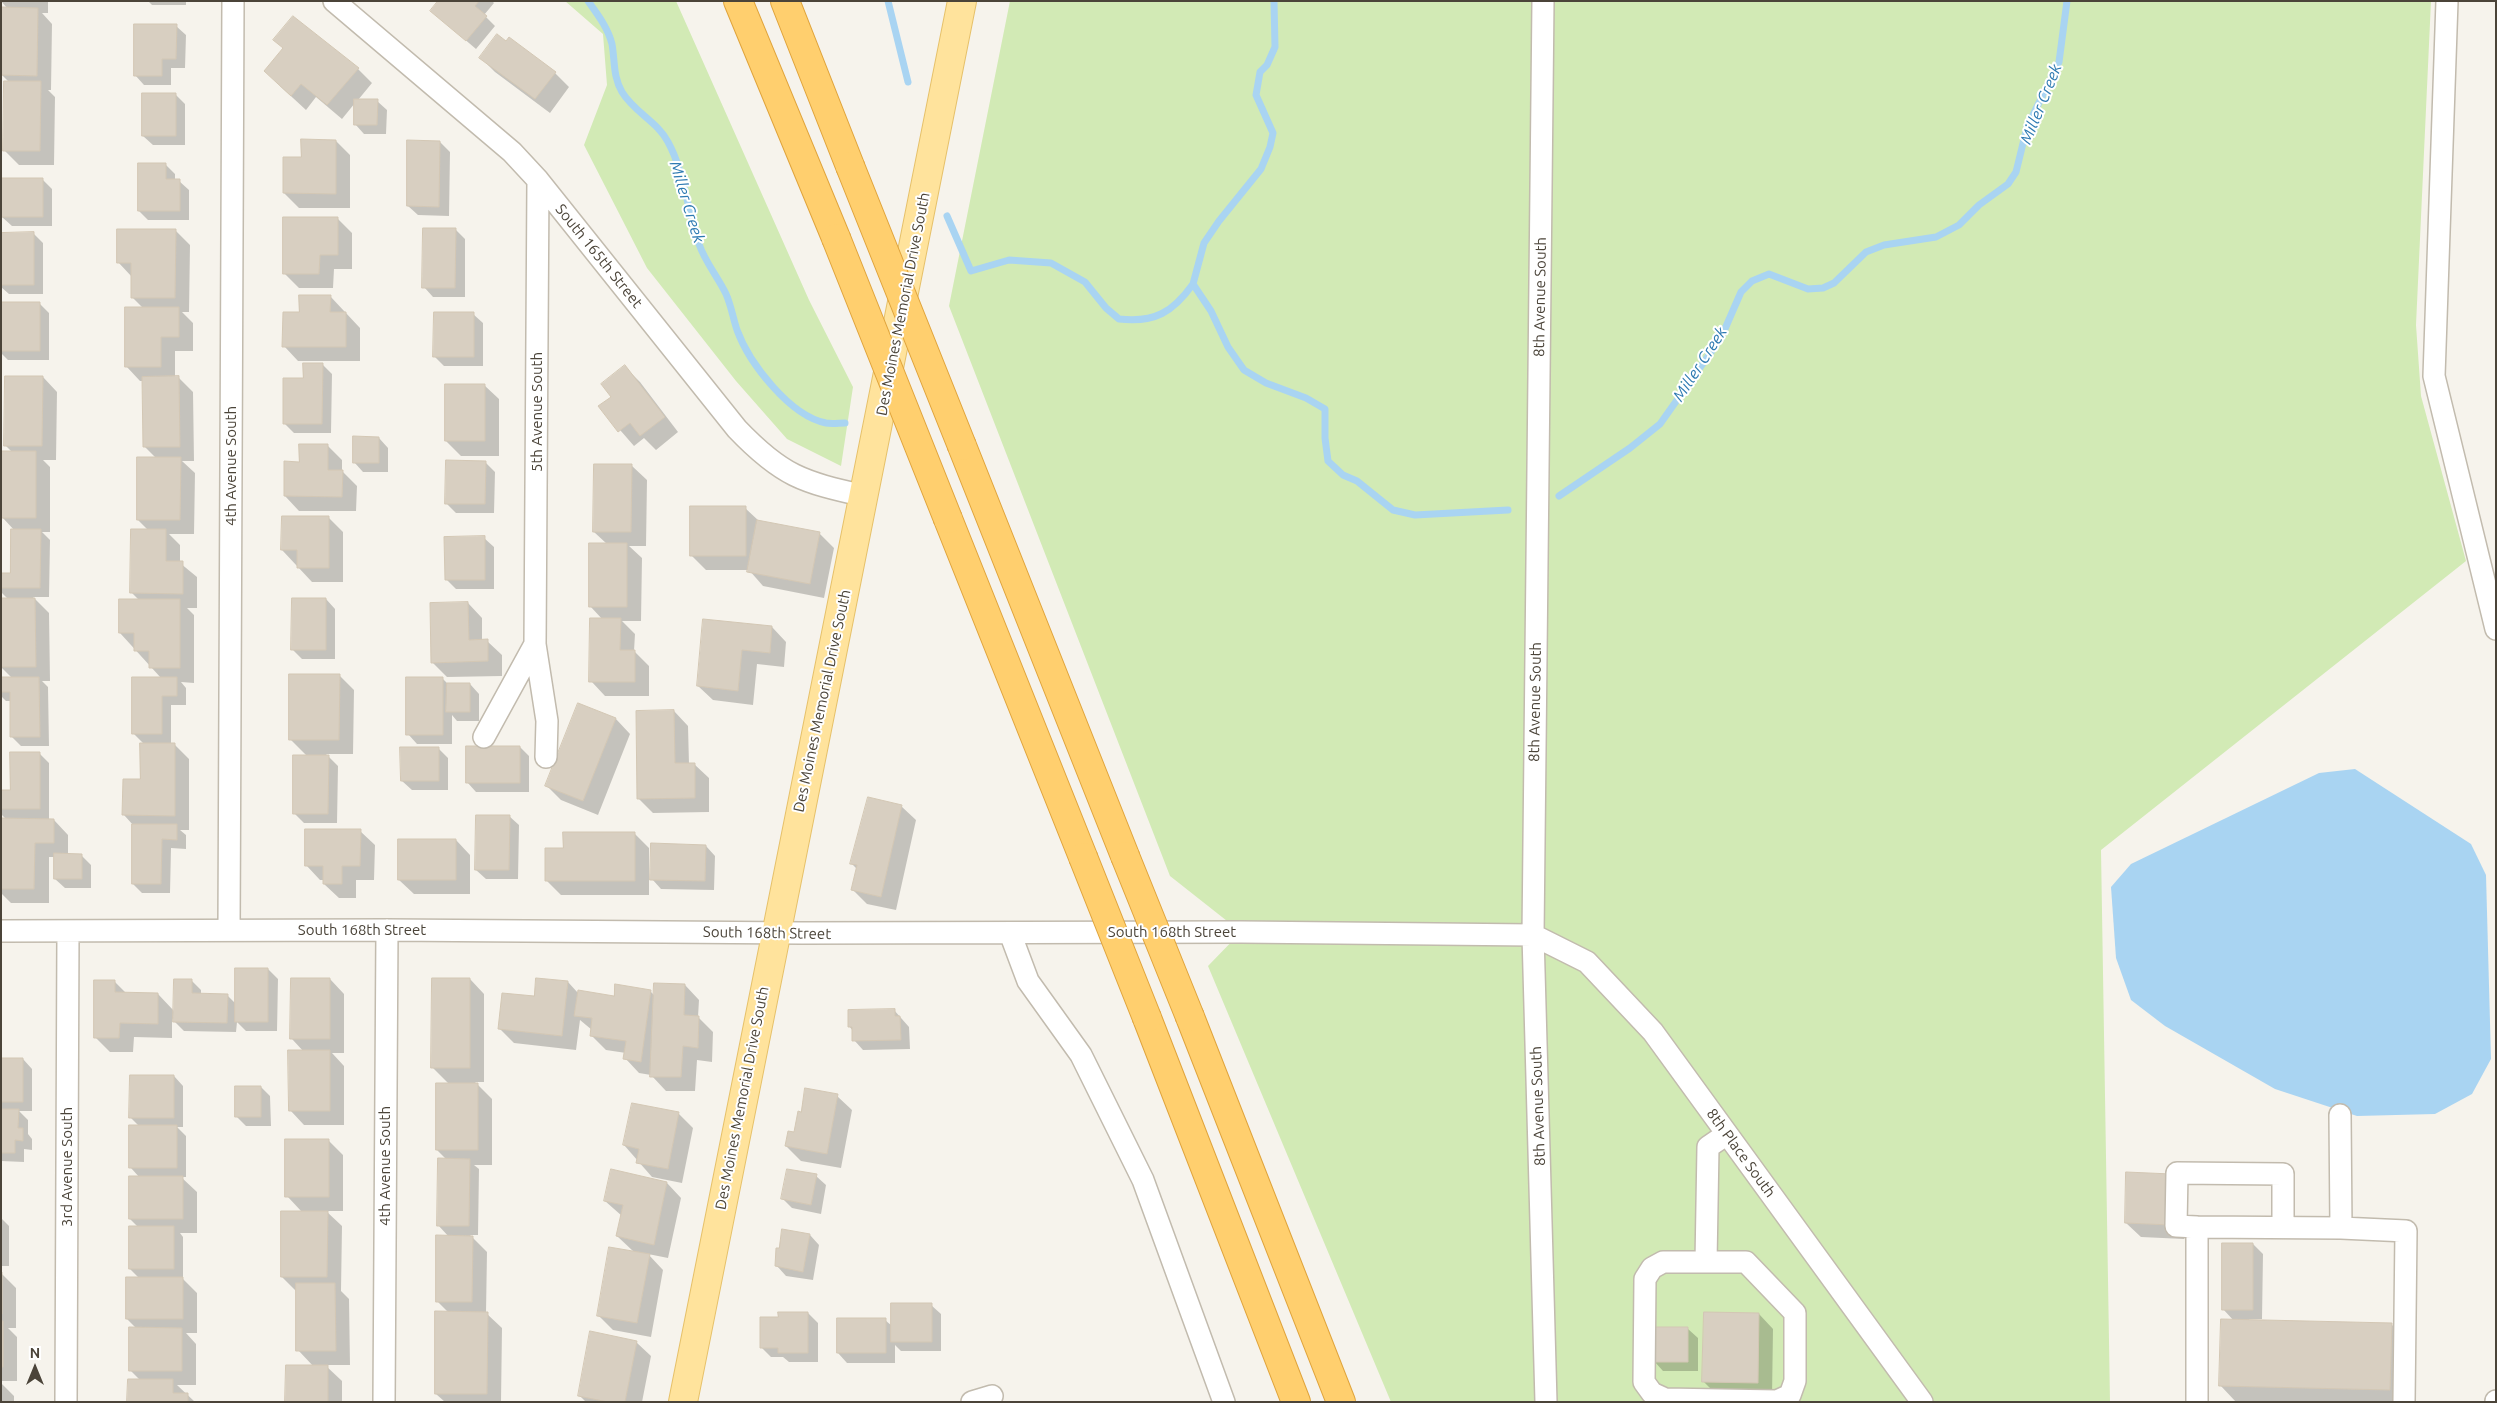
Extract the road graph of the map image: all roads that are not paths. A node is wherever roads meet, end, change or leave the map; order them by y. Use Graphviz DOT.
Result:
graph roads {
  1 [pos="233,1"];
  2 [pos="334,1"];
  3 [pos="738,1"];
  4 [pos="785,1"];
  5 [pos="962,1"];
  6 [pos="1543,1"];
  7 [pos="2447,1"];
  8 [pos="538,180"];
  9 [pos="865,496"];
  10 [pos="2496,629"];
  11 [pos="535,644"];
  12 [pos="484,737"];
  13 [pos="546,757"];
  14 [pos="229,930"];
  15 [pos="387,930"];
  16 [pos="1,931"];
  17 [pos="68,931"];
  18 [pos="774,932"];
  19 [pos="1010,933"];
  20 [pos="1533,935"];
  21 [pos="2340,1115"];
  22 [pos="1727,1134"];
  23 [pos="2197,1227"];
  24 [pos="2282,1227"];
  25 [pos="2341,1228"];
  26 [pos="1706,1262"];
  27 [pos="992,1396"];
  28 [pos="1777,1401"];
  29 [pos="66,1402"];
  30 [pos="384,1402"];
  31 [pos="683,1402"];
  32 [pos="972,1402"];
  33 [pos="1224,1402"];
  34 [pos="1296,1402"];
  35 [pos="1341,1402"];
  36 [pos="1546,1402"];
  37 [pos="1922,1402"];
  38 [pos="2197,1402"];
  39 [pos="2404,1402"];
  1 -- 14 [label="street, 4th Avenue South"];
  2 -- 8 [label="street, South 165th Street"];
  3 -- 34 [label="highway, bridge"];
  4 -- 35 [label="highway, bridge"];
  5 -- 9 [label="main road, Des Moines Memorial Drive South"];
  6 -- 20 [label="street, 8th Avenue South"];
  7 -- 10 [label="street"];
  8 -- 9 [label="street, South 165th Street"];
  8 -- 11 [label="street, 5th Avenue South"];
  9 -- 18 [label="main road, Des Moines Memorial Drive South"];
  11 -- 12 [label="street"];
  11 -- 13 [label="street, 5th Avenue South"];
  14 -- 15 [label="street, South 168th Street"];
  14 -- 17 [label="street, South 168th Street"];
  15 -- 18 [label="street, South 168th Street"];
  15 -- 30 [label="street, 4th Avenue South"];
  16 -- 17 [label="street, South 168th Street"];
  17 -- 29 [label="street, 3rd Avenue South"];
  18 -- 19 [label="street, South 168th Street"];
  18 -- 31 [label="main road, Des Moines Memorial Drive South"];
  19 -- 20 [label="street, South 168th Street"];
  19 -- 33 [label="street"];
  20 -- 22 [label="street, 8th Place South"];
  20 -- 36 [label="street, 8th Avenue South"];
  21 -- 25 [label="street"];
  22 -- 26 [label="street"];
  22 -- 37 [label="street, 8th Place South"];
  23 -- 24 [label="street"];
  23 -- 24 [label="street"];
  23 -- 38 [label="street"];
  24 -- 25 [label="street"];
  25 -- 39 [label="street"];
  26 -- 28 [label="street"];
  26 -- 28 [label="street"];
  27 -- 32 [label="street"];
}
